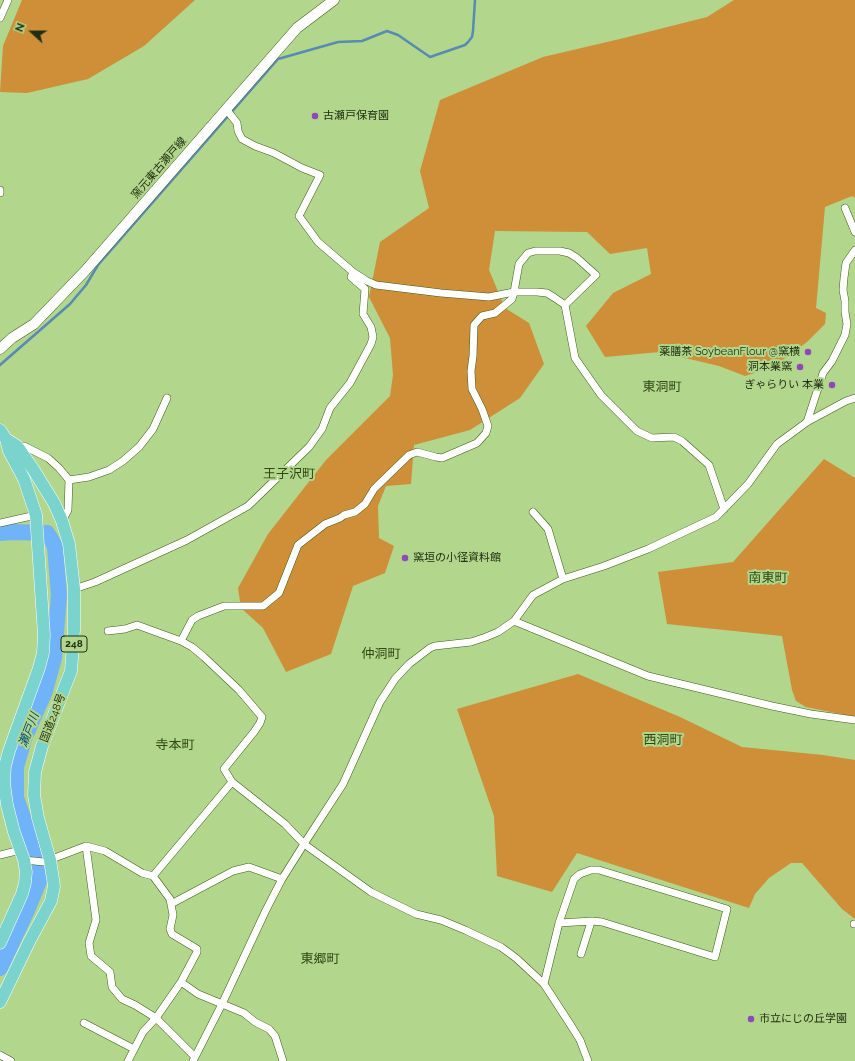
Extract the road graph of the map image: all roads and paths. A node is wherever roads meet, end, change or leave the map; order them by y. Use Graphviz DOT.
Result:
graph roads {
  1 [pos="8,0"];
  2 [pos="334,0"];
  3 [pos="0,18"];
  4 [pos="226,110"];
  5 [pos="845,208"];
  6 [pos="855,232"];
  7 [pos="855,250"];
  8 [pos="353,272"];
  9 [pos="514,292"];
  10 [pos="565,305"];
  11 [pos="0,349"];
  12 [pos="166,398"];
  13 [pos="855,398"];
  14 [pos="807,422"];
  15 [pos="8,439"];
  16 [pos="69,480"];
  17 [pos="724,509"];
  18 [pos="533,512"];
  19 [pos="36,519"];
  20 [pos="62,521"];
  21 [pos="0,523"];
  22 [pos="563,579"];
  23 [pos="74,589"];
  24 [pos="514,621"];
  25 [pos="108,631"];
  26 [pos="181,641"];
  27 [pos="855,720"];
  28 [pos="232,782"];
  29 [pos="304,844"];
  30 [pos="86,846"];
  31 [pos="0,855"];
  32 [pos="24,857"];
  33 [pos="47,861"];
  34 [pos="154,876"];
  35 [pos="282,879"];
  36 [pos="171,904"];
  37 [pos="591,922"];
  38 [pos="559,923"];
  39 [pos="0,943"];
  40 [pos="580,954"];
  41 [pos="181,982"];
  42 [pos="544,984"];
  43 [pos="0,1002"];
  44 [pos="222,1004"];
  45 [pos="156,1018"];
  46 [pos="84,1023"];
  47 [pos="134,1050"];
  48 [pos="0,1055"];
  49 [pos="194,1059"];
  50 [pos="11,1061"];
  51 [pos="128,1061"];
  52 [pos="283,1061"];
  53 [pos="588,1061"];
  1 -- 3 [label="street"];
  2 -- 4 [label="main road, 窯元東古瀬戸線"];
  4 -- 8 [label="street"];
  4 -- 11 [label="main road, 窯元東古瀬戸線"];
  5 -- 6 [label="street"];
  7 -- 14 [label="street"];
  8 -- 9 [label="street"];
  8 -- 23 [label="street"];
  9 -- 10 [label="street"];
  9 -- 10 [label="street"];
  9 -- 26 [label="street"];
  10 -- 17 [label="street"];
  12 -- 16 [label="street"];
  13 -- 14 [label="street"];
  14 -- 17 [label="street"];
  15 -- 16 [label="street"];
  15 -- 19 [label="highway"];
  15 -- 20 [label="highway, 国道248号 / 248"];
  16 -- 20 [label="street"];
  17 -- 22 [label="street"];
  18 -- 22 [label="street"];
  19 -- 21 [label="street"];
  19 -- 32 [label="highway"];
  20 -- 23 [label="highway, 国道248号 / 248"];
  22 -- 24 [label="street"];
  23 -- 33 [label="highway, 国道248号 / 248"];
  24 -- 27 [label="street"];
  24 -- 29 [label="street"];
  25 -- 26 [label="street"];
  26 -- 28 [label="street"];
  28 -- 29 [label="street"];
  28 -- 34 [label="street"];
  29 -- 35 [label="street"];
  29 -- 42 [label="street"];
  30 -- 33 [label="street"];
  30 -- 34 [label="street"];
  30 -- 45 [label="street"];
  31 -- 32 [label="street"];
  32 -- 33 [label="street"];
  32 -- 39 [label="highway"];
  33 -- 43 [label="highway, 国道248号 / 248"];
  34 -- 36 [label="street"];
  35 -- 36 [label="street"];
  35 -- 44 [label="street"];
  36 -- 41 [label="street"];
  37 -- 38 [label="street"];
  37 -- 38 [label="street"];
  37 -- 40 [label="street"];
  38 -- 42 [label="street"];
  41 -- 44 [label="street"];
  41 -- 45 [label="street"];
  42 -- 53 [label="street"];
  44 -- 49 [label="street"];
  44 -- 52 [label="street"];
  45 -- 47 [label="street"];
  45 -- 49 [label="street"];
  46 -- 47 [label="street"];
  47 -- 51 [label="street"];
  48 -- 50 [label="street"];
}
